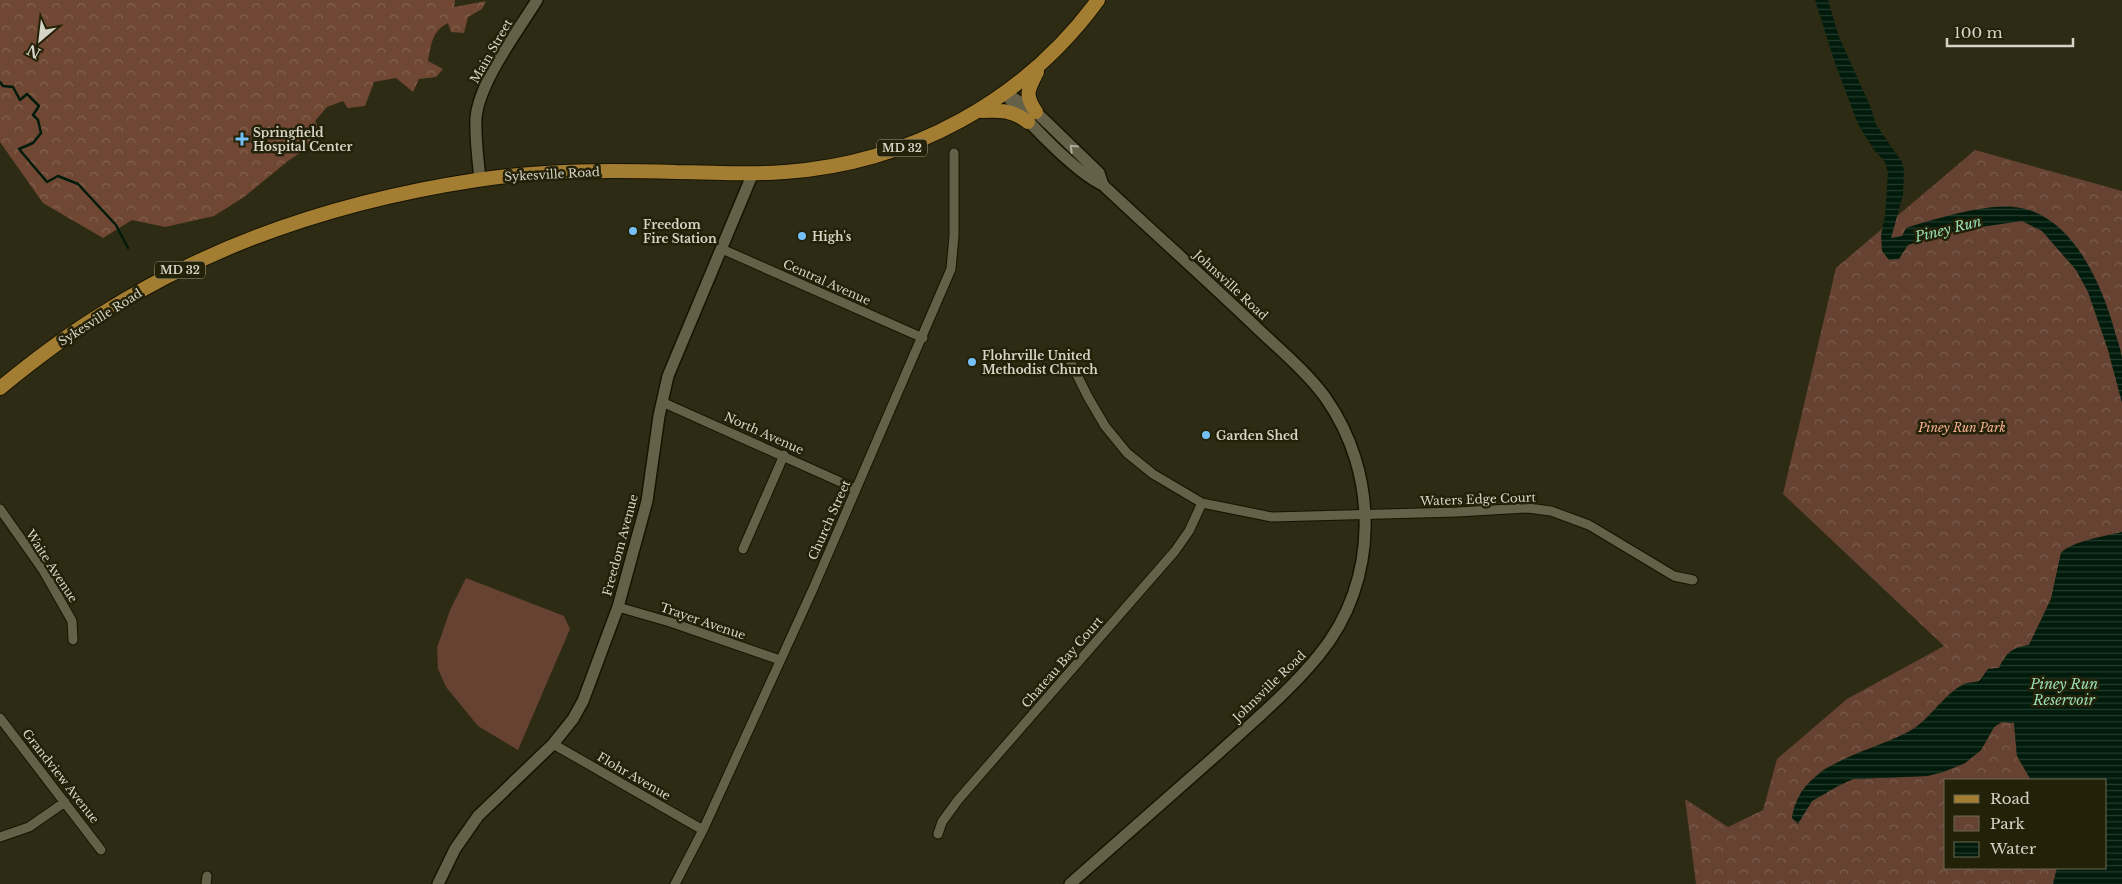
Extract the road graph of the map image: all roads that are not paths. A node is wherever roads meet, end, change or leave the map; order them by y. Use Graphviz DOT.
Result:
graph roads {
  1 [pos="537,0"];
  2 [pos="1098,0"];
  3 [pos="1041,64"];
  4 [pos="1006,93"];
  5 [pos="978,112"];
  6 [pos="1032,117"];
  7 [pos="954,153"];
  8 [pos="753,173"];
  9 [pos="480,179"];
  10 [pos="722,249"];
  11 [pos="923,338"];
  12 [pos="1070,360"];
  13 [pos="0,388"];
  14 [pos="662,402"];
  15 [pos="784,455"];
  16 [pos="856,489"];
  17 [pos="1202,503"];
  18 [pos="0,509"];
  19 [pos="1367,515"];
  20 [pos="743,549"];
  21 [pos="1693,580"];
  22 [pos="618,607"];
  23 [pos="73,640"];
  24 [pos="780,660"];
  25 [pos="0,718"];
  26 [pos="553,744"];
  27 [pos="65,802"];
  28 [pos="703,830"];
  29 [pos="938,834"];
  30 [pos="0,837"];
  31 [pos="102,850"];
  32 [pos="438,884"];
  33 [pos="675,884"];
  34 [pos="1070,884"];
  1 -- 9 [label="street, Main Street"];
  2 -- 3 [label="main road, Sykesville Road / MD 32"];
  3 -- 4 [label="main road, Sykesville Road / MD 32"];
  3 -- 6 [label="main road"];
  4 -- 5 [label="main road, Sykesville Road / MD 32"];
  4 -- 6 [label="street, Johnsville Road"];
  5 -- 6 [label="main road"];
  5 -- 8 [label="main road, Sykesville Road / MD 32"];
  6 -- 19 [label="street, Johnsville Road"];
  7 -- 11 [label="street, Church Street"];
  8 -- 9 [label="main road, Sykesville Road / MD 32"];
  8 -- 10 [label="street, Freedom Avenue"];
  9 -- 13 [label="main road, Sykesville Road / MD 32"];
  10 -- 11 [label="street, Central Avenue"];
  10 -- 14 [label="street, Freedom Avenue"];
  11 -- 16 [label="street, Church Street"];
  12 -- 17 [label="street, Waters Edge Court"];
  14 -- 15 [label="street, North Avenue"];
  14 -- 22 [label="street, Freedom Avenue"];
  15 -- 16 [label="street, North Avenue"];
  15 -- 20 [label="street"];
  16 -- 24 [label="street, Church Street"];
  17 -- 19 [label="street, Waters Edge Court"];
  17 -- 29 [label="street, Chateau Bay Court"];
  18 -- 23 [label="street, Waite Avenue"];
  19 -- 21 [label="street, Waters Edge Court"];
  19 -- 34 [label="street, Johnsville Road"];
  22 -- 24 [label="street, Trayer Avenue"];
  22 -- 26 [label="street, Freedom Avenue"];
  24 -- 28 [label="street, Church Street"];
  25 -- 27 [label="street, Grandview Avenue"];
  26 -- 28 [label="street, Flohr Avenue"];
  26 -- 32 [label="street, Freedom Avenue"];
  27 -- 30 [label="street"];
  27 -- 31 [label="street, Grandview Avenue"];
  28 -- 33 [label="street, Church Street"];
}
